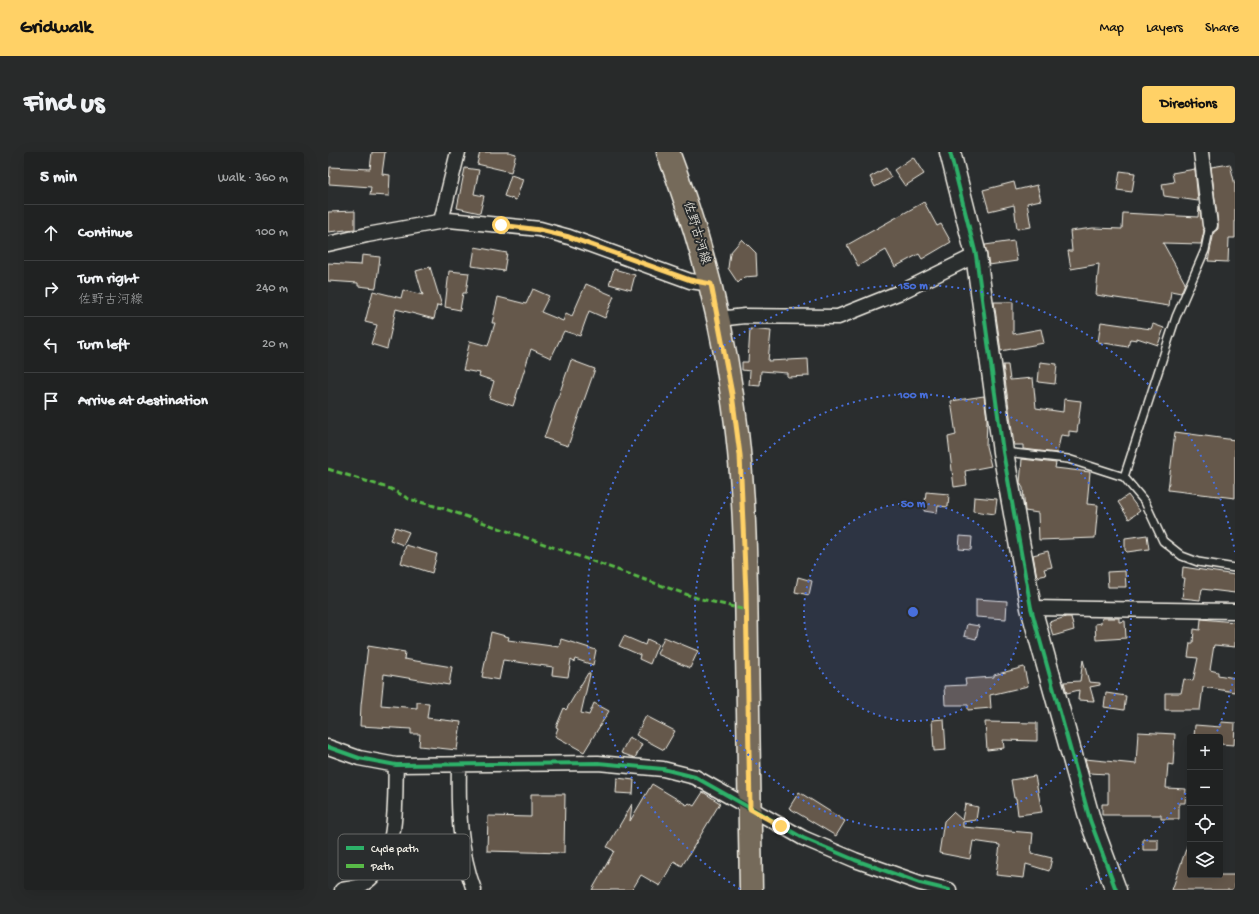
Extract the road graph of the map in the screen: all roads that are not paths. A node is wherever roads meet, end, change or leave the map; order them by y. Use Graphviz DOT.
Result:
graph roads {
  1 [pos="458,152"];
  2 [pos="668,152"];
  3 [pos="949,152"];
  4 [pos="1201,152"];
  5 [pos="441,221"];
  6 [pos="1210,225"];
  7 [pos="328,244"];
  8 [pos="976,255"];
  9 [pos="711,284"];
  10 [pos="718,320"];
  11 [pos="1003,452"];
  12 [pos="1124,477"];
  13 [pos="1235,568"];
  14 [pos="1031,608"];
  15 [pos="1235,611"];
  16 [pos="328,747"];
  17 [pos="396,765"];
  18 [pos="459,765"];
  19 [pos="750,809"];
  20 [pos="391,834"];
  21 [pos="461,834"];
  22 [pos="470,875"];
  23 [pos="367,880"];
  24 [pos="342,890"];
  25 [pos="474,890"];
  26 [pos="751,890"];
  27 [pos="949,890"];
  28 [pos="1116,890"];
  1 -- 5 [label="street"];
  2 -- 9 [label="main road, 佐野古河線"];
  3 -- 8 [label="street"];
  4 -- 6 [label="street"];
  5 -- 7 [label="street"];
  5 -- 9 [label="street"];
  6 -- 12 [label="lane"];
  8 -- 10 [label="street"];
  8 -- 11 [label="street"];
  9 -- 10 [label="main road, 佐野古河線"];
  10 -- 19 [label="main road, 佐野古河線"];
  11 -- 12 [label="lane"];
  11 -- 14 [label="street"];
  12 -- 13 [label="lane"];
  14 -- 15 [label="street"];
  14 -- 28 [label="street"];
  16 -- 17 [label="street"];
  17 -- 18 [label="street"];
  17 -- 20 [label="street"];
  18 -- 19 [label="street"];
  18 -- 21 [label="street"];
  19 -- 26 [label="main road, 佐野古河線"];
  19 -- 27 [label="street"];
  22 -- 25 [label="street"];
  23 -- 24 [label="street"];
}
